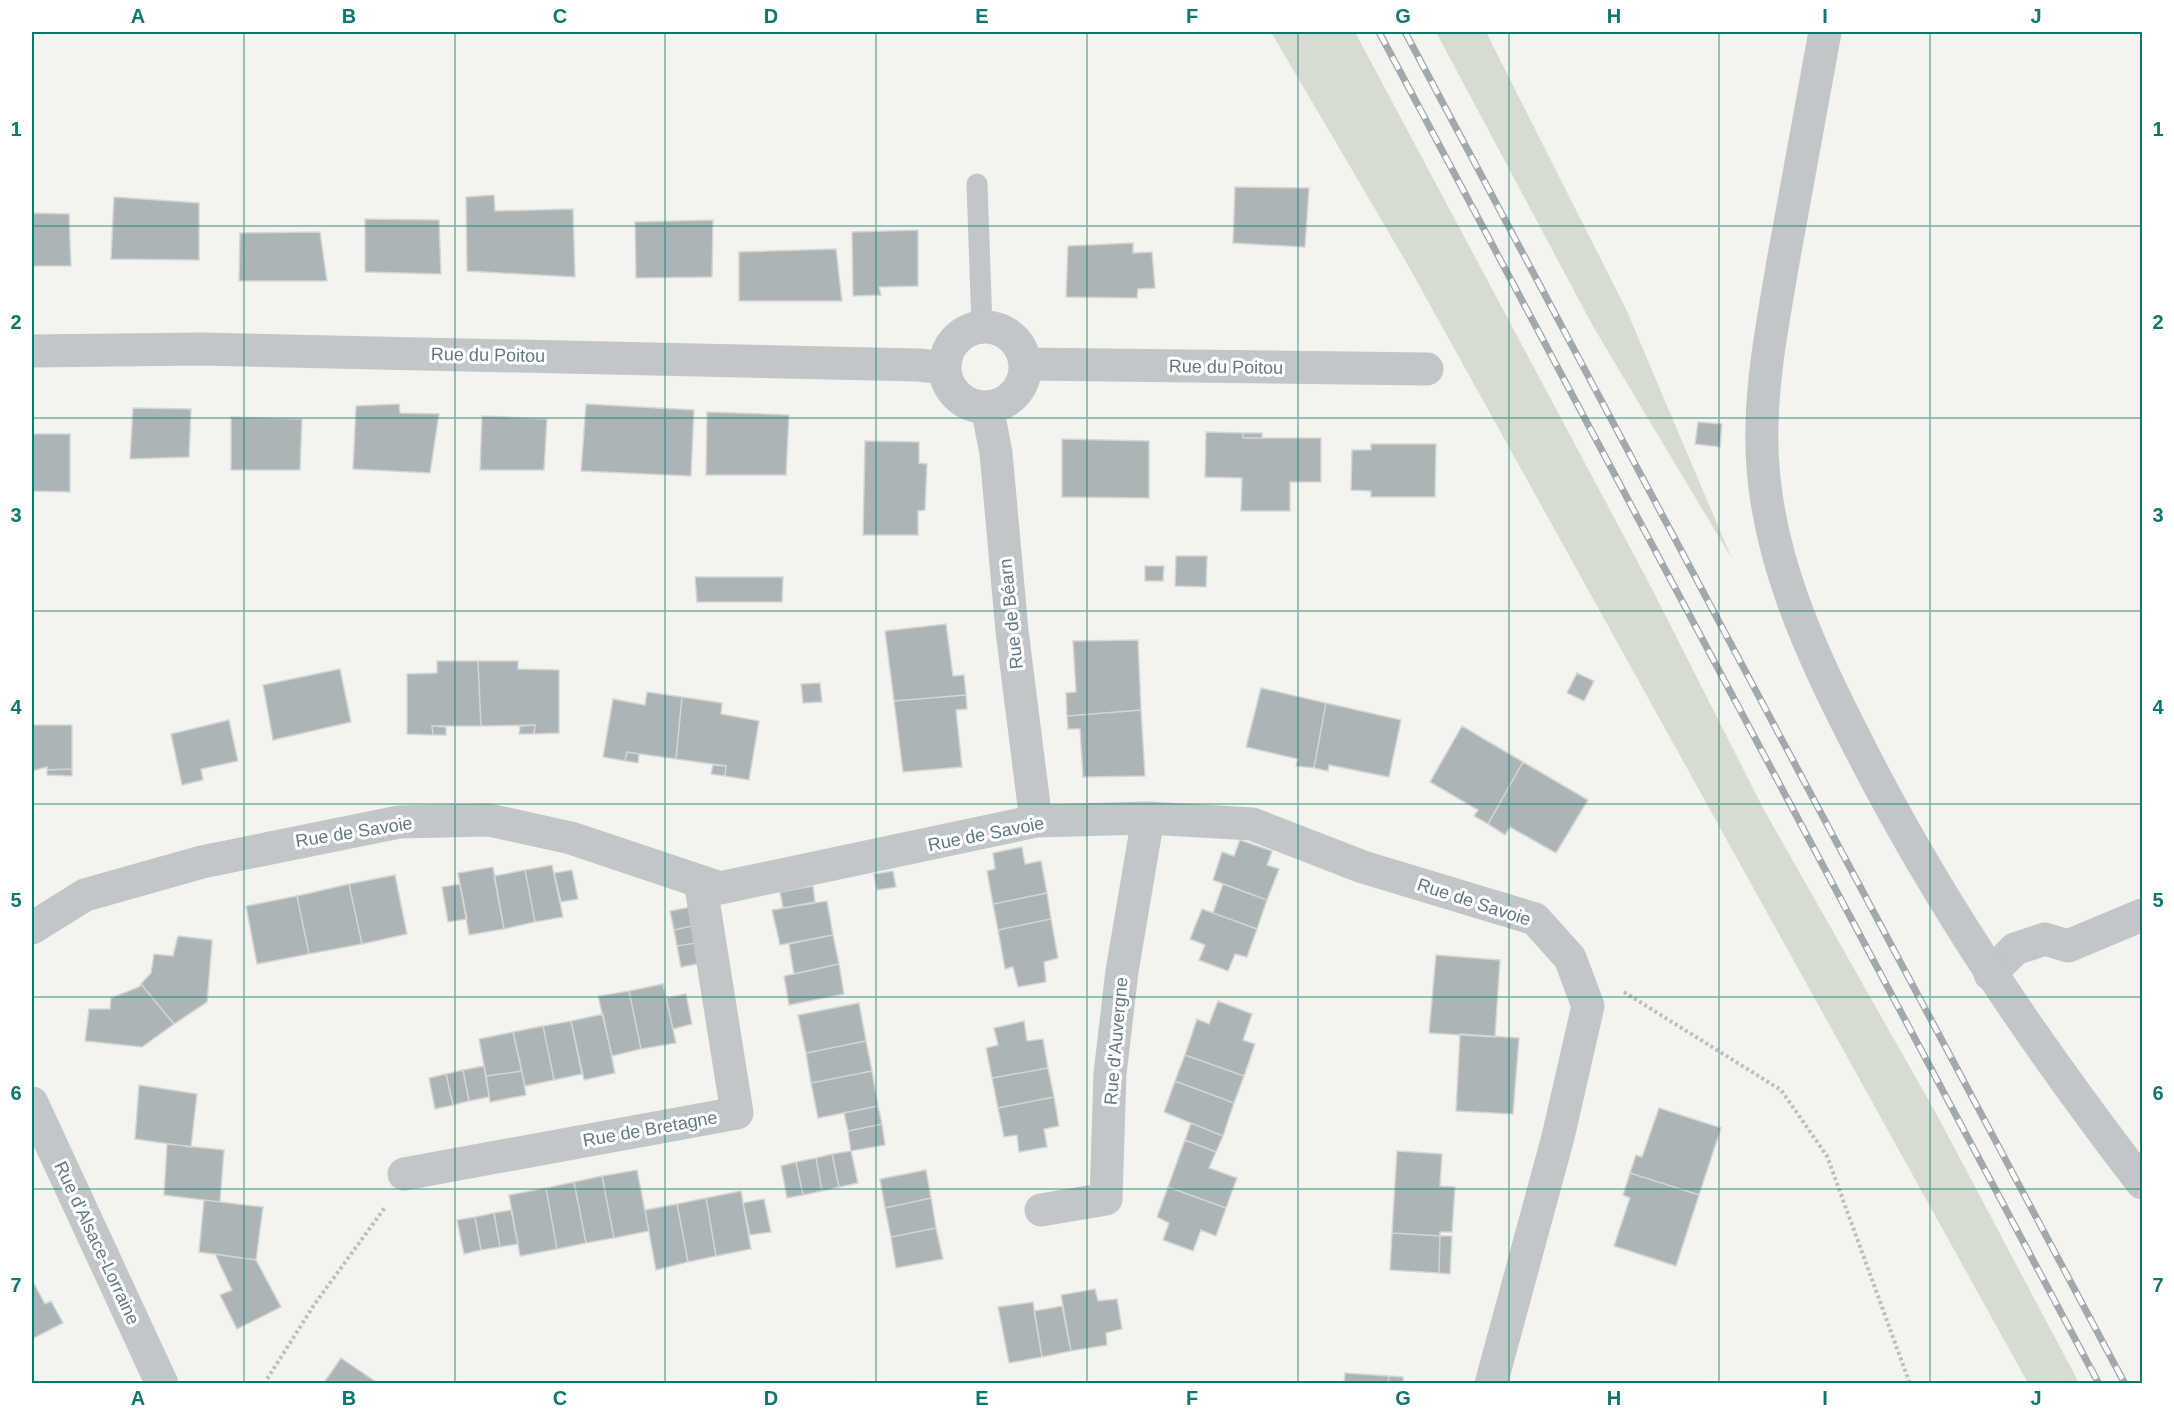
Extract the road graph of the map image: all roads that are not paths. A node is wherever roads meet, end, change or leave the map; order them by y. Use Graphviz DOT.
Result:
graph roads {
  1 [pos="1825,32"];
  2 [pos="976,184"];
  3 [pos="982,327"];
  4 [pos="32,351"];
  5 [pos="1026,364"];
  6 [pos="945,368"];
  7 [pos="1427,369"];
  8 [pos="987,407"];
  9 [pos="1148,818"];
  10 [pos="1036,821"];
  11 [pos="700,881"];
  12 [pos="2142,915"];
  13 [pos="32,928"];
  14 [pos="1990,974"];
  15 [pos="32,1103"];
  16 [pos="404,1174"];
  17 [pos="2142,1184"];
  18 [pos="1041,1210"];
  19 [pos="162,1383"];
  20 [pos="1491,1383"];
  1 -- 14 [label="street"];
  2 -- 3 [label="lane"];
  3 -- 5 [label="street"];
  3 -- 6 [label="street"];
  4 -- 6 [label="street, Rue du Poitou"];
  5 -- 7 [label="street, Rue du Poitou"];
  5 -- 8 [label="street"];
  6 -- 8 [label="street"];
  8 -- 10 [label="street, Rue de Béarn"];
  9 -- 10 [label="street, Rue de Savoie"];
  9 -- 18 [label="street, Rue d'Auvergne"];
  9 -- 20 [label="street, Rue de Savoie"];
  10 -- 11 [label="street, Rue de Savoie"];
  11 -- 13 [label="street, Rue de Savoie"];
  11 -- 16 [label="street, Rue de Bretagne"];
  12 -- 14 [label="street"];
  14 -- 17 [label="street"];
  15 -- 19 [label="street, Rue d'Alsace-Lorraine"];
}
